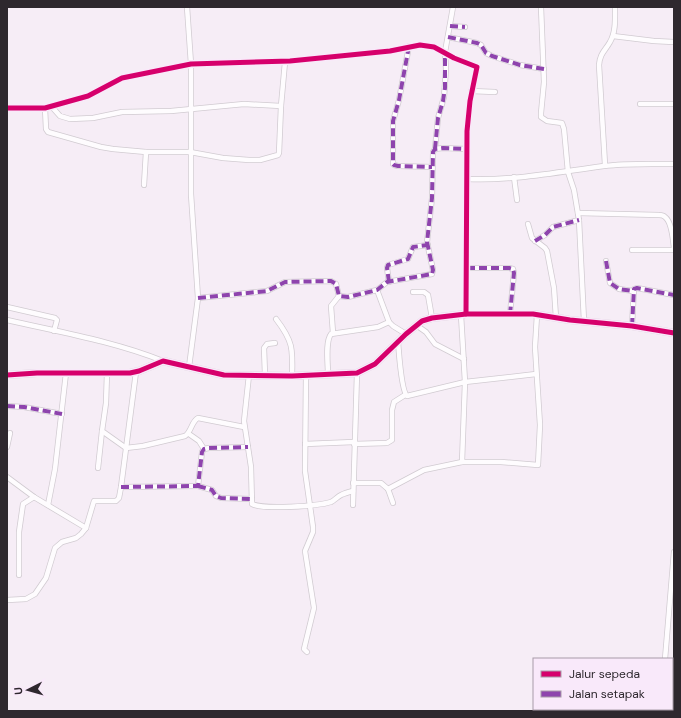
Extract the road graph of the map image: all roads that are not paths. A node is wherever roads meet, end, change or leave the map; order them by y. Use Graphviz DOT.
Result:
graph roads {
  1 [pos="187,7"];
  2 [pos="453,7"];
  3 [pos="542,7"];
  4 [pos="614,7"];
  5 [pos="450,26"];
  6 [pos="465,27"];
  7 [pos="612,36"];
  8 [pos="448,37"];
  9 [pos="674,42"];
  10 [pos="409,46"];
  11 [pos="445,52"];
  12 [pos="285,62"];
  13 [pos="191,64"];
  14 [pos="544,69"];
  15 [pos="471,91"];
  16 [pos="495,92"];
  17 [pos="640,104"];
  18 [pos="674,104"];
  19 [pos="281,106"];
  20 [pos="52,107"];
  21 [pos="7,108"];
  22 [pos="45,108"];
  23 [pos="191,109"];
  24 [pos="435,149"];
  25 [pos="467,149"];
  26 [pos="146,152"];
  27 [pos="190,152"];
  28 [pos="674,164"];
  29 [pos="605,166"];
  30 [pos="432,167"];
  31 [pos="568,172"];
  32 [pos="514,178"];
  33 [pos="467,179"];
  34 [pos="144,185"];
  35 [pos="517,200"];
  36 [pos="578,213"];
  37 [pos="579,220"];
  38 [pos="528,224"];
  39 [pos="534,241"];
  40 [pos="428,245"];
  41 [pos="674,249"];
  42 [pos="632,250"];
  43 [pos="606,261"];
  44 [pos="467,268"];
  45 [pos="389,282"];
  46 [pos="377,290"];
  47 [pos="633,291"];
  48 [pos="413,292"];
  49 [pos="339,296"];
  50 [pos="674,296"];
  51 [pos="198,298"];
  52 [pos="7,307"];
  53 [pos="463,314"];
  54 [pos="510,314"];
  55 [pos="537,315"];
  56 [pos="432,318"];
  57 [pos="556,318"];
  58 [pos="276,319"];
  59 [pos="7,320"];
  60 [pos="584,321"];
  61 [pos="389,322"];
  62 [pos="416,325"];
  63 [pos="632,326"];
  64 [pos="54,331"];
  65 [pos="333,333"];
  66 [pos="674,333"];
  67 [pos="406,334"];
  68 [pos="398,342"];
  69 [pos="275,343"];
  70 [pos="464,359"];
  71 [pos="163,361"];
  72 [pos="189,367"];
  73 [pos="136,372"];
  74 [pos="66,373"];
  75 [pos="107,373"];
  76 [pos="328,374"];
  77 [pos="357,374"];
  78 [pos="536,374"];
  79 [pos="7,375"];
  80 [pos="265,375"];
  81 [pos="306,375"];
  82 [pos="249,376"];
  83 [pos="292,376"];
  84 [pos="465,382"];
  85 [pos="405,395"];
  86 [pos="7,406"];
  87 [pos="62,414"];
  88 [pos="244,427"];
  89 [pos="102,431"];
  90 [pos="10,433"];
  91 [pos="189,434"];
  92 [pos="354,443"];
  93 [pos="305,444"];
  94 [pos="7,447"];
  95 [pos="248,447"];
  96 [pos="126,448"];
  97 [pos="204,449"];
  98 [pos="462,462"];
  99 [pos="98,468"];
  100 [pos="7,477"];
  101 [pos="353,483"];
  102 [pos="198,486"];
  103 [pos="122,487"];
  104 [pos="388,489"];
  105 [pos="353,491"];
  106 [pos="34,496"];
  107 [pos="252,499"];
  108 [pos="393,503"];
  109 [pos="311,504"];
  110 [pos="48,505"];
  111 [pos="353,505"];
  112 [pos="86,528"];
  113 [pos="674,552"];
  114 [pos="19,575"];
  115 [pos="7,600"];
  116 [pos="672,607"];
  117 [pos="307,652"];
  118 [pos="666,658"];
  1 -- 13 [label="street"];
  2 -- 5 [label="street"];
  3 -- 14 [label="street"];
  4 -- 7 [label="street"];
  5 -- 6 [label="street"];
  5 -- 8 [label="street"];
  7 -- 9 [label="street"];
  7 -- 29 [label="street"];
  8 -- 11 [label="street"];
  8 -- 14 [label="street"];
  10 -- 11 [label="street"];
  10 -- 12 [label="street"];
  10 -- 30 [label="street"];
  11 -- 15 [label="street"];
  11 -- 24 [label="street"];
  12 -- 13 [label="street"];
  12 -- 19 [label="street"];
  13 -- 20 [label="street"];
  13 -- 23 [label="street"];
  14 -- 31 [label="street"];
  15 -- 16 [label="street"];
  15 -- 25 [label="street"];
  17 -- 18 [label="street"];
  19 -- 23 [label="street"];
  19 -- 27 [label="street"];
  20 -- 22 [label="street"];
  20 -- 23 [label="street"];
  21 -- 22 [label="street"];
  22 -- 26 [label="street"];
  23 -- 27 [label="street"];
  24 -- 25 [label="street"];
  24 -- 30 [label="street"];
  25 -- 33 [label="street"];
  26 -- 27 [label="street"];
  26 -- 34 [label="street"];
  27 -- 51 [label="street"];
  28 -- 29 [label="street"];
  29 -- 31 [label="street"];
  30 -- 40 [label="street"];
  31 -- 32 [label="street"];
  31 -- 36 [label="street"];
  32 -- 33 [label="street"];
  32 -- 35 [label="street"];
  33 -- 44 [label="street"];
  36 -- 37 [label="street"];
  36 -- 41 [label="street"];
  37 -- 39 [label="street"];
  37 -- 60 [label="street"];
  38 -- 39 [label="street"];
  39 -- 57 [label="street"];
  40 -- 45 [label="street"];
  40 -- 45 [label="street"];
  41 -- 42 [label="street"];
  43 -- 47 [label="street"];
  44 -- 53 [label="street"];
  44 -- 54 [label="street"];
  45 -- 46 [label="street"];
  46 -- 49 [label="street"];
  46 -- 61 [label="street"];
  47 -- 50 [label="street"];
  47 -- 63 [label="street"];
  48 -- 56 [label="street"];
  49 -- 51 [label="street"];
  49 -- 65 [label="street"];
  51 -- 72 [label="street"];
  52 -- 64 [label="street"];
  53 -- 54 [label="street"];
  53 -- 56 [label="street"];
  53 -- 70 [label="street"];
  54 -- 55 [label="street"];
  55 -- 57 [label="street"];
  55 -- 78 [label="street"];
  56 -- 62 [label="street"];
  57 -- 60 [label="street"];
  58 -- 83 [label="street"];
  59 -- 64 [label="street"];
  60 -- 63 [label="street"];
  61 -- 65 [label="street"];
  61 -- 67 [label="street"];
  62 -- 67 [label="street"];
  62 -- 70 [label="street"];
  63 -- 66 [label="street"];
  64 -- 71 [label="street"];
  65 -- 76 [label="street"];
  67 -- 68 [label="street"];
  68 -- 77 [label="street"];
  68 -- 85 [label="street"];
  69 -- 80 [label="street"];
  70 -- 84 [label="street"];
  71 -- 72 [label="street"];
  71 -- 73 [label="street"];
  72 -- 82 [label="street"];
  73 -- 75 [label="street"];
  73 -- 96 [label="street"];
  74 -- 75 [label="street"];
  74 -- 79 [label="street"];
  74 -- 87 [label="street"];
  75 -- 89 [label="street"];
  76 -- 77 [label="street"];
  76 -- 81 [label="street"];
  77 -- 92 [label="street"];
  78 -- 84 [label="street"];
  78 -- 98 [label="street"];
  80 -- 82 [label="street"];
  80 -- 83 [label="street"];
  81 -- 83 [label="street"];
  81 -- 93 [label="street"];
  82 -- 88 [label="street"];
  84 -- 85 [label="street"];
  84 -- 98 [label="street"];
  85 -- 92 [label="street"];
  86 -- 87 [label="street"];
  87 -- 110 [label="street"];
  88 -- 91 [label="street"];
  88 -- 95 [label="street"];
  89 -- 96 [label="street"];
  89 -- 99 [label="street"];
  90 -- 94 [label="street"];
  91 -- 96 [label="street"];
  91 -- 97 [label="street"];
  92 -- 93 [label="street"];
  92 -- 101 [label="street"];
  93 -- 109 [label="street"];
  95 -- 97 [label="street"];
  95 -- 107 [label="street"];
  96 -- 103 [label="street"];
  97 -- 102 [label="street"];
  98 -- 104 [label="street"];
  100 -- 106 [label="street"];
  101 -- 104 [label="street"];
  101 -- 105 [label="street"];
  102 -- 103 [label="street"];
  102 -- 107 [label="street"];
  103 -- 112 [label="street"];
  104 -- 108 [label="street"];
  105 -- 109 [label="street"];
  105 -- 111 [label="street"];
  106 -- 110 [label="street"];
  106 -- 114 [label="street"];
  107 -- 109 [label="street"];
  109 -- 117 [label="street"];
  110 -- 112 [label="street"];
  112 -- 115 [label="street"];
  113 -- 116 [label="street"];
  116 -- 118 [label="street"];
}
